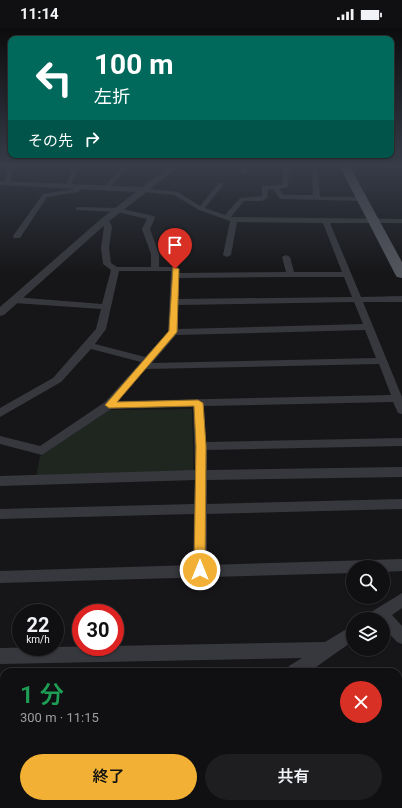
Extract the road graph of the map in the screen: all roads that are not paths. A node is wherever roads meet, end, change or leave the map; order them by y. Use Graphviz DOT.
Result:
graph roads {
  1 [pos="41,201"];
  2 [pos="128,201"];
  3 [pos="187,201"];
  4 [pos="207,201"];
  5 [pos="241,201"];
  6 [pos="363,201"];
  7 [pos="78,209"];
  8 [pos="201,209"];
  9 [pos="117,210"];
  10 [pos="230,219"];
  11 [pos="105,220"];
  12 [pos="326,221"];
  13 [pos="374,222"];
  14 [pos="402,222"];
  15 [pos="17,236"];
  16 [pos="227,255"];
  17 [pos="286,257"];
  18 [pos="399,260"];
  19 [pos="115,269"];
  20 [pos="155,269"];
  21 [pos="291,274"];
  22 [pos="347,274"];
  23 [pos="402,274"];
  24 [pos="176,276"];
  25 [pos="357,299"];
  26 [pos="402,299"];
  27 [pos="14,300"];
  28 [pos="175,302"];
  29 [pos="106,307"];
  30 [pos="1,310"];
  31 [pos="369,327"];
  32 [pos="173,332"];
  33 [pos="89,345"];
  34 [pos="382,361"];
  35 [pos="145,364"];
  36 [pos="397,398"];
  37 [pos="198,403"];
  38 [pos="109,405"];
  39 [pos="402,410"];
  40 [pos="0,413"];
  41 [pos="0,440"];
  42 [pos="402,442"];
  43 [pos="201,446"];
  44 [pos="402,472"];
  45 [pos="201,475"];
  46 [pos="0,481"];
  47 [pos="402,504"];
  48 [pos="200,509"];
  49 [pos="0,514"];
  50 [pos="402,565"];
  51 [pos="200,570"];
  52 [pos="0,577"];
  53 [pos="402,600"];
  54 [pos="383,612"];
  55 [pos="390,627"];
  56 [pos="346,637"];
  57 [pos="402,637"];
  58 [pos="327,650"];
  59 [pos="0,656"];
  60 [pos="301,668"];
  1 -- 15 [label="street"];
  2 -- 9 [label="street"];
  3 -- 8 [label="street"];
  4 -- 8 [label="street"];
  5 -- 10 [label="street"];
  6 -- 13 [label="main road"];
  7 -- 9 [label="street"];
  8 -- 10 [label="street"];
  9 -- 11 [label="street"];
  9 -- 20 [label="street"];
  10 -- 12 [label="street"];
  10 -- 16 [label="street"];
  11 -- 19 [label="street"];
  11 -- 27 [label="street"];
  12 -- 13 [label="street"];
  12 -- 22 [label="street"];
  13 -- 14 [label="street"];
  13 -- 18 [label="main road"];
  17 -- 21 [label="street"];
  18 -- 23 [label="main road"];
  19 -- 20 [label="street"];
  19 -- 29 [label="street"];
  20 -- 24 [label="street"];
  21 -- 22 [label="street"];
  21 -- 24 [label="street"];
  22 -- 25 [label="street"];
  24 -- 28 [label="street"];
  25 -- 26 [label="street"];
  25 -- 28 [label="street"];
  25 -- 31 [label="street"];
  27 -- 29 [label="street"];
  27 -- 30 [label="street"];
  28 -- 32 [label="street"];
  29 -- 33 [label="street"];
  31 -- 32 [label="street"];
  31 -- 34 [label="street"];
  32 -- 35 [label="street"];
  33 -- 35 [label="street"];
  33 -- 40 [label="street"];
  34 -- 35 [label="street"];
  34 -- 36 [label="street"];
  35 -- 38 [label="street"];
  36 -- 37 [label="street"];
  36 -- 39 [label="street"];
  37 -- 38 [label="street"];
  37 -- 43 [label="street"];
  38 -- 41 [label="street"];
  42 -- 43 [label="street"];
  43 -- 45 [label="street"];
  44 -- 45 [label="street"];
  45 -- 46 [label="street"];
  45 -- 48 [label="street"];
  47 -- 48 [label="street"];
  48 -- 49 [label="street"];
  48 -- 51 [label="street"];
  50 -- 51 [label="street"];
  51 -- 52 [label="street"];
  53 -- 54 [label="street"];
  55 -- 57 [label="street"];
  56 -- 58 [label="street"];
  58 -- 59 [label="street"];
  58 -- 60 [label="street"];
}
